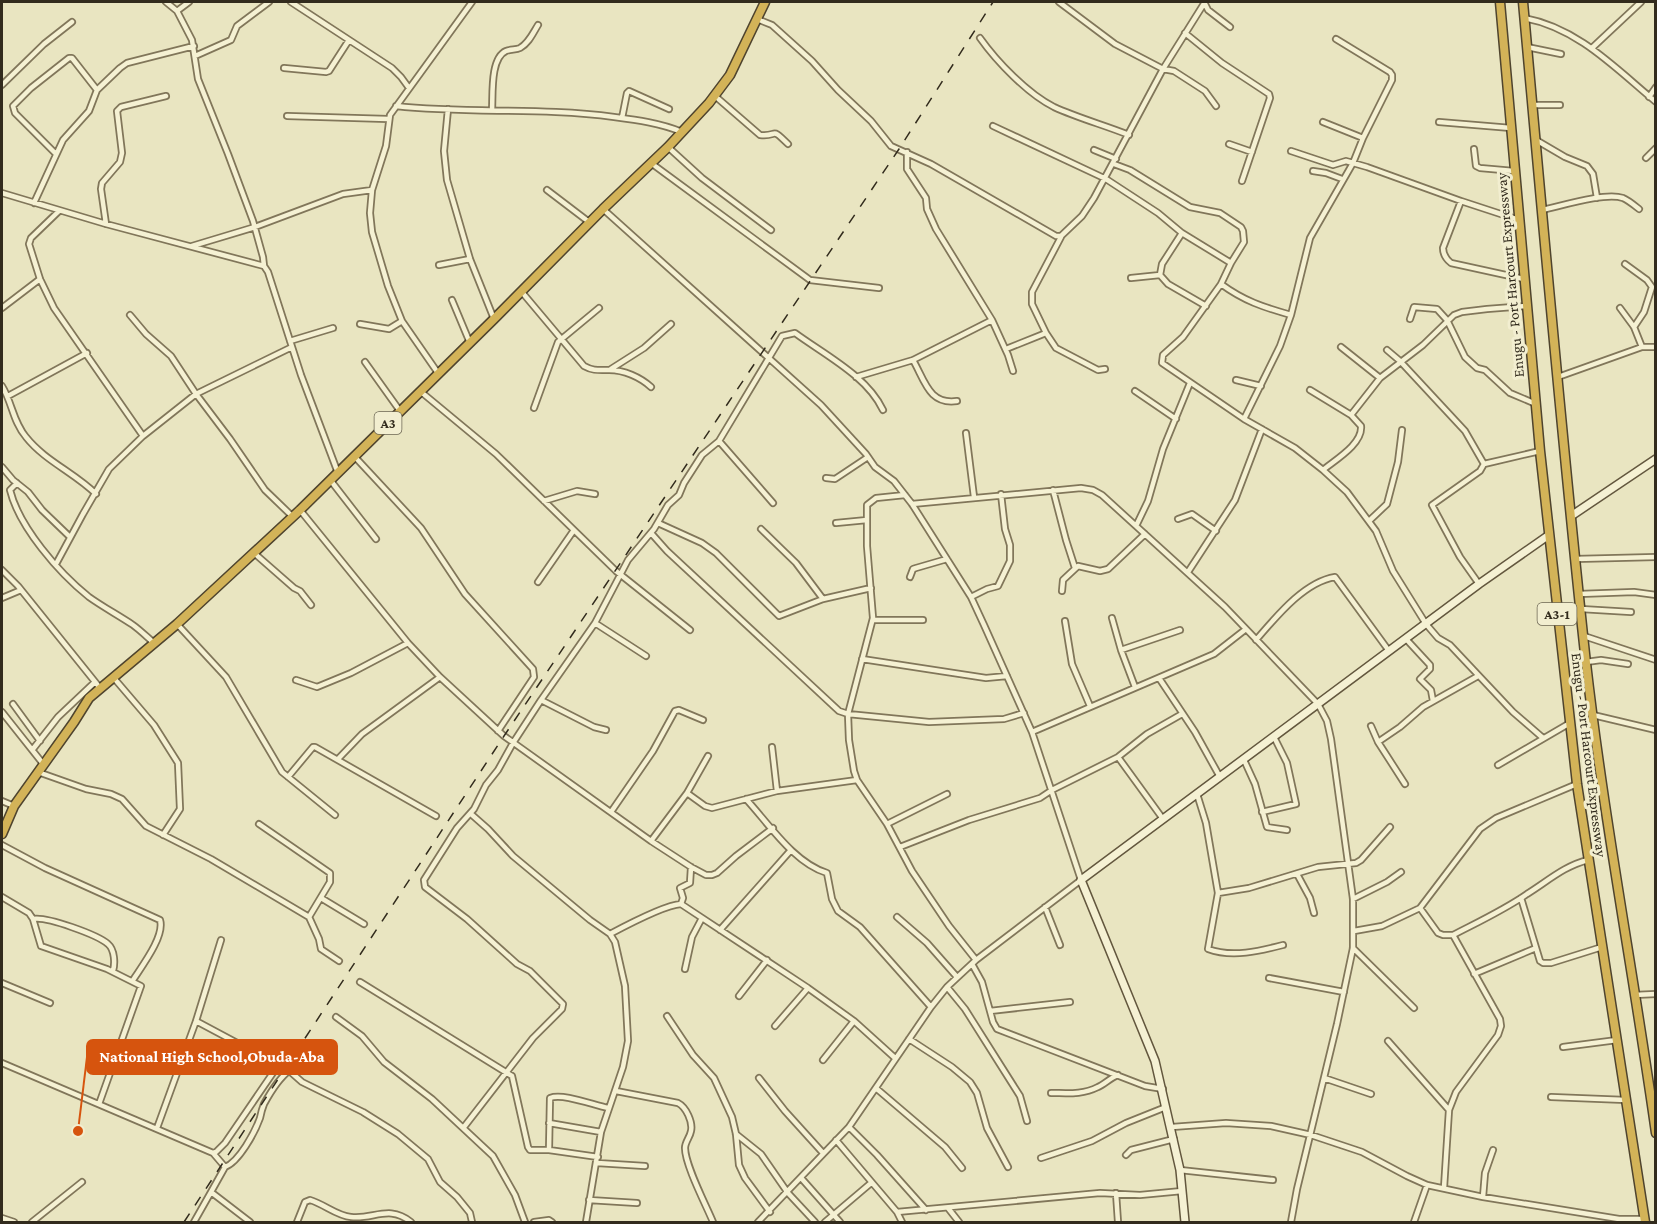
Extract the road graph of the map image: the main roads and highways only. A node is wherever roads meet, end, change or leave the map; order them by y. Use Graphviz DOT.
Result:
graph roads {
  1 [pos="765,2"];
  2 [pos="1500,2"];
  3 [pos="1523,2"];
  4 [pos="1656,459"];
  5 [pos="1571,516"];
  6 [pos="1549,535"];
  7 [pos="2,834"];
  8 [pos="1651,1079"];
  9 [pos="1654,1117"];
  10 [pos="1656,1133"];
  11 [pos="1645,1221"];
  12 [pos="1185,1222"];
  1 -- 7 [label="highway, A3"];
  2 -- 6 [label="highway, Enugu - Port Harcourt Expressway / A3-1"];
  3 -- 5 [label="highway, Enugu - Port Harcourt Expressway / A3-1"];
  4 -- 5 [label="main road"];
  5 -- 8 [label="highway, Enugu - Port Harcourt Expressway / A3-1"];
  6 -- 11 [label="highway, Enugu - Port Harcourt Expressway / A3-1"];
  6 -- 12 [label="main road"];
  8 -- 9 [label="highway, Enugu - Port Harcourt Expressway / A3-1"];
  9 -- 10 [label="highway, Enugu - Port Harcourt Expressway / A3-1"];
}
